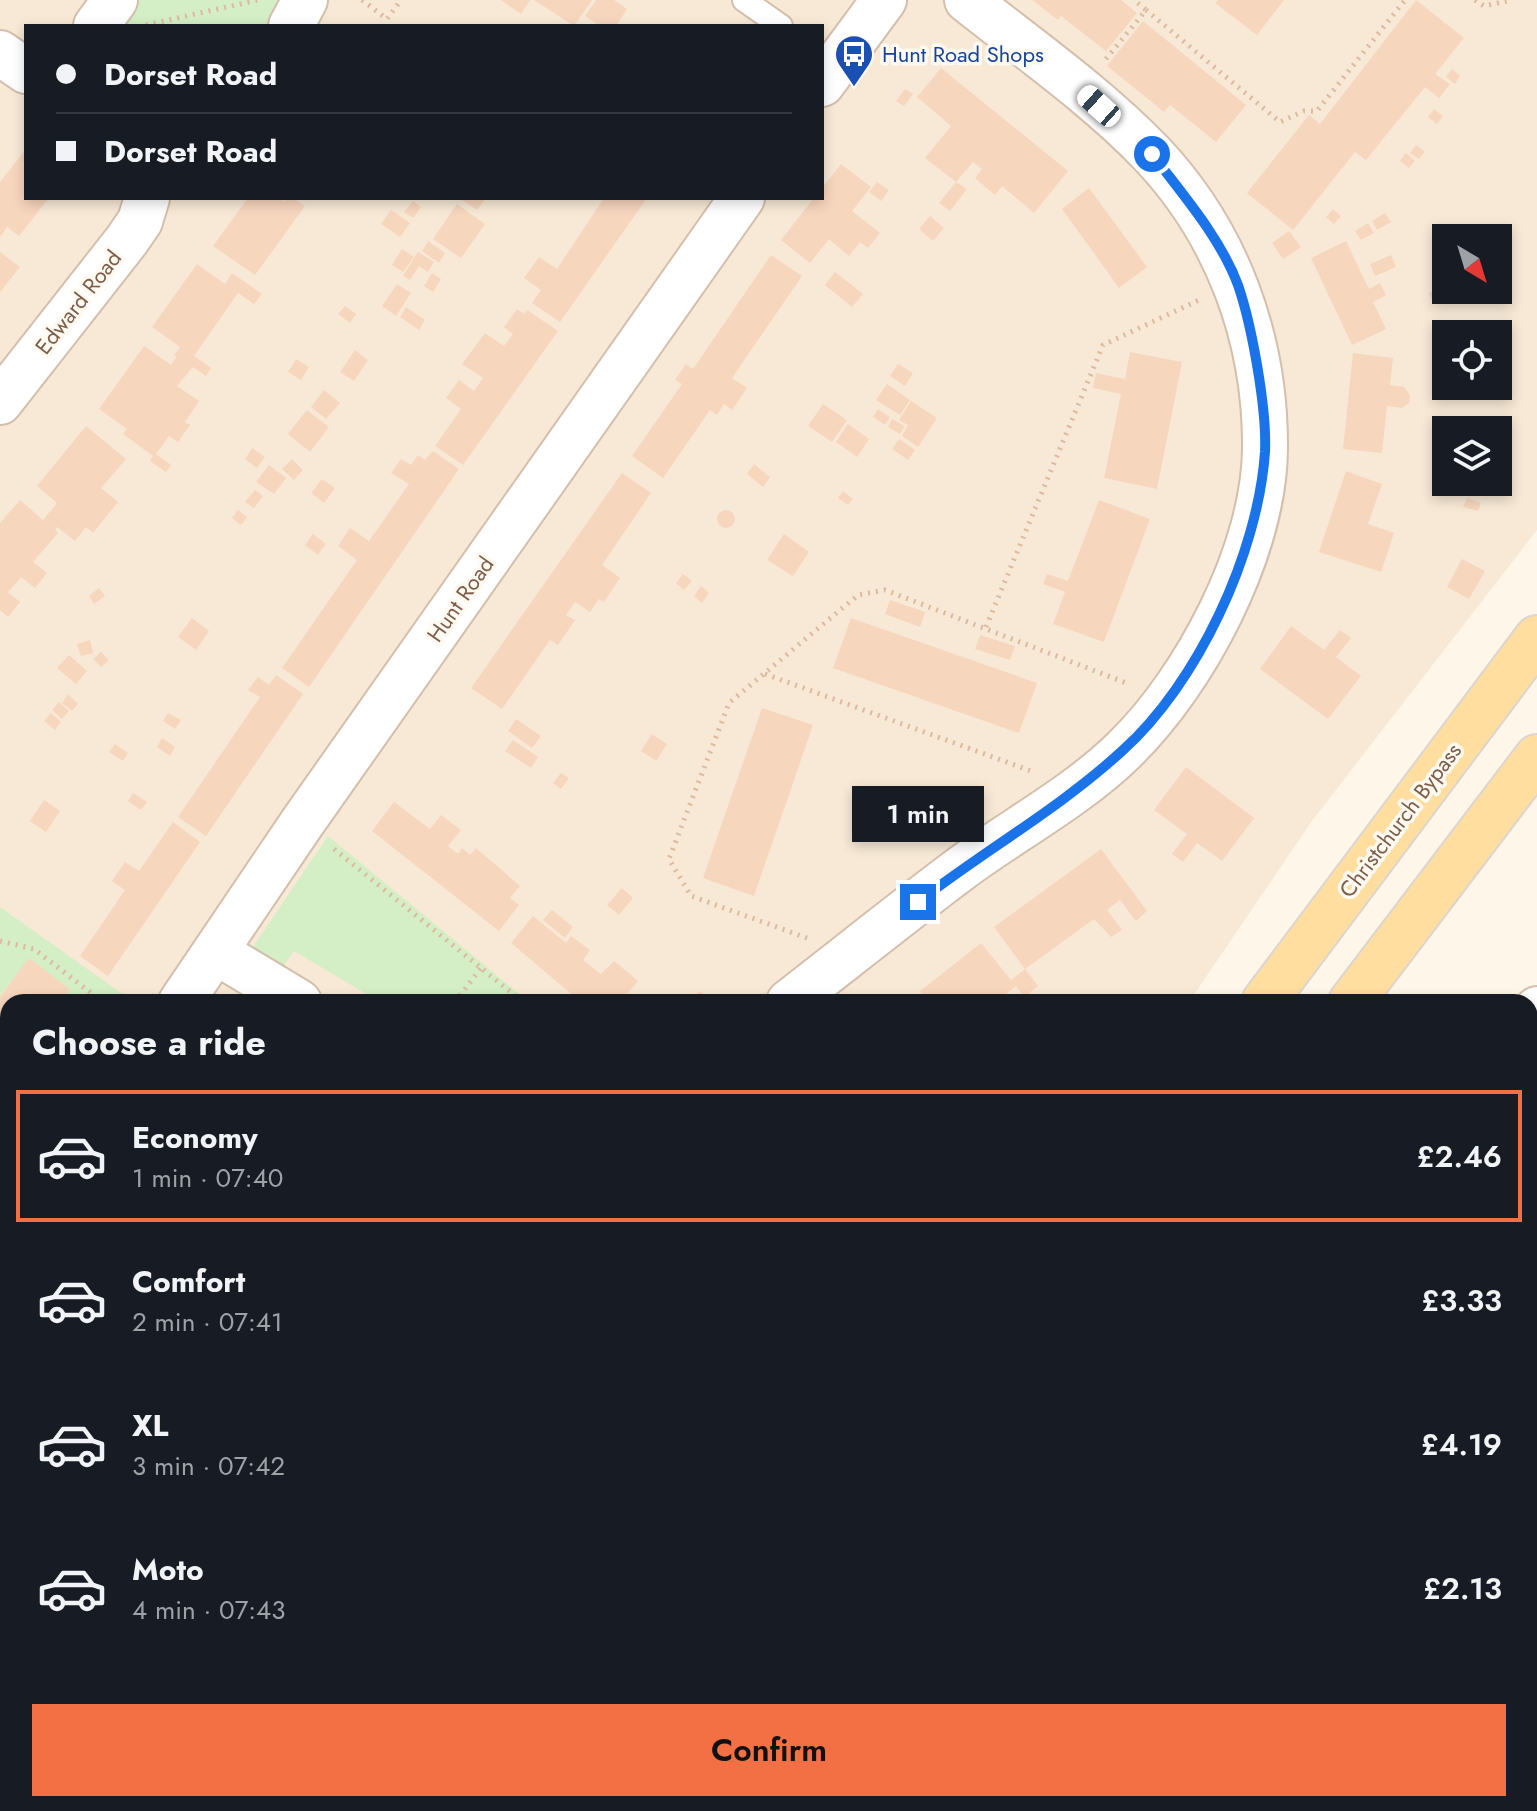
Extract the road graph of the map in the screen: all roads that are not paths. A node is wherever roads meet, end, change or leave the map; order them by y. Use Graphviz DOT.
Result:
graph roads {
  1 [pos="115,0"];
  2 [pos="305,0"];
  3 [pos="744,0"];
  4 [pos="884,0"];
  5 [pos="967,0"];
  6 [pos="97,24"];
  7 [pos="292,24"];
  8 [pos="778,24"];
  9 [pos="0,53"];
  10 [pos="827,68"];
  11 [pos="24,70"];
  12 [pos="146,200"];
  13 [pos="741,200"];
  14 [pos="0,402"];
  15 [pos="1537,638"];
  16 [pos="1537,757"];
  17 [pos="216,952"];
  18 [pos="187,994"];
  19 [pos="286,994"];
  20 [pos="799,994"];
  21 [pos="1270,994"];
  22 [pos="1357,994"];
  1 -- 6 [label="street"];
  2 -- 7 [label="street"];
  3 -- 8 [label="lane"];
  4 -- 10 [label="street"];
  5 -- 20 [label="street"];
  9 -- 11 [label="street"];
  12 -- 14 [label="street, Edward Road"];
  13 -- 17 [label="street, Hunt Road"];
  15 -- 21 [label="main road, Christchurch Bypass"];
  16 -- 22 [label="main road"];
  17 -- 18 [label="street, Hunt Road"];
  17 -- 19 [label="street"];
}
